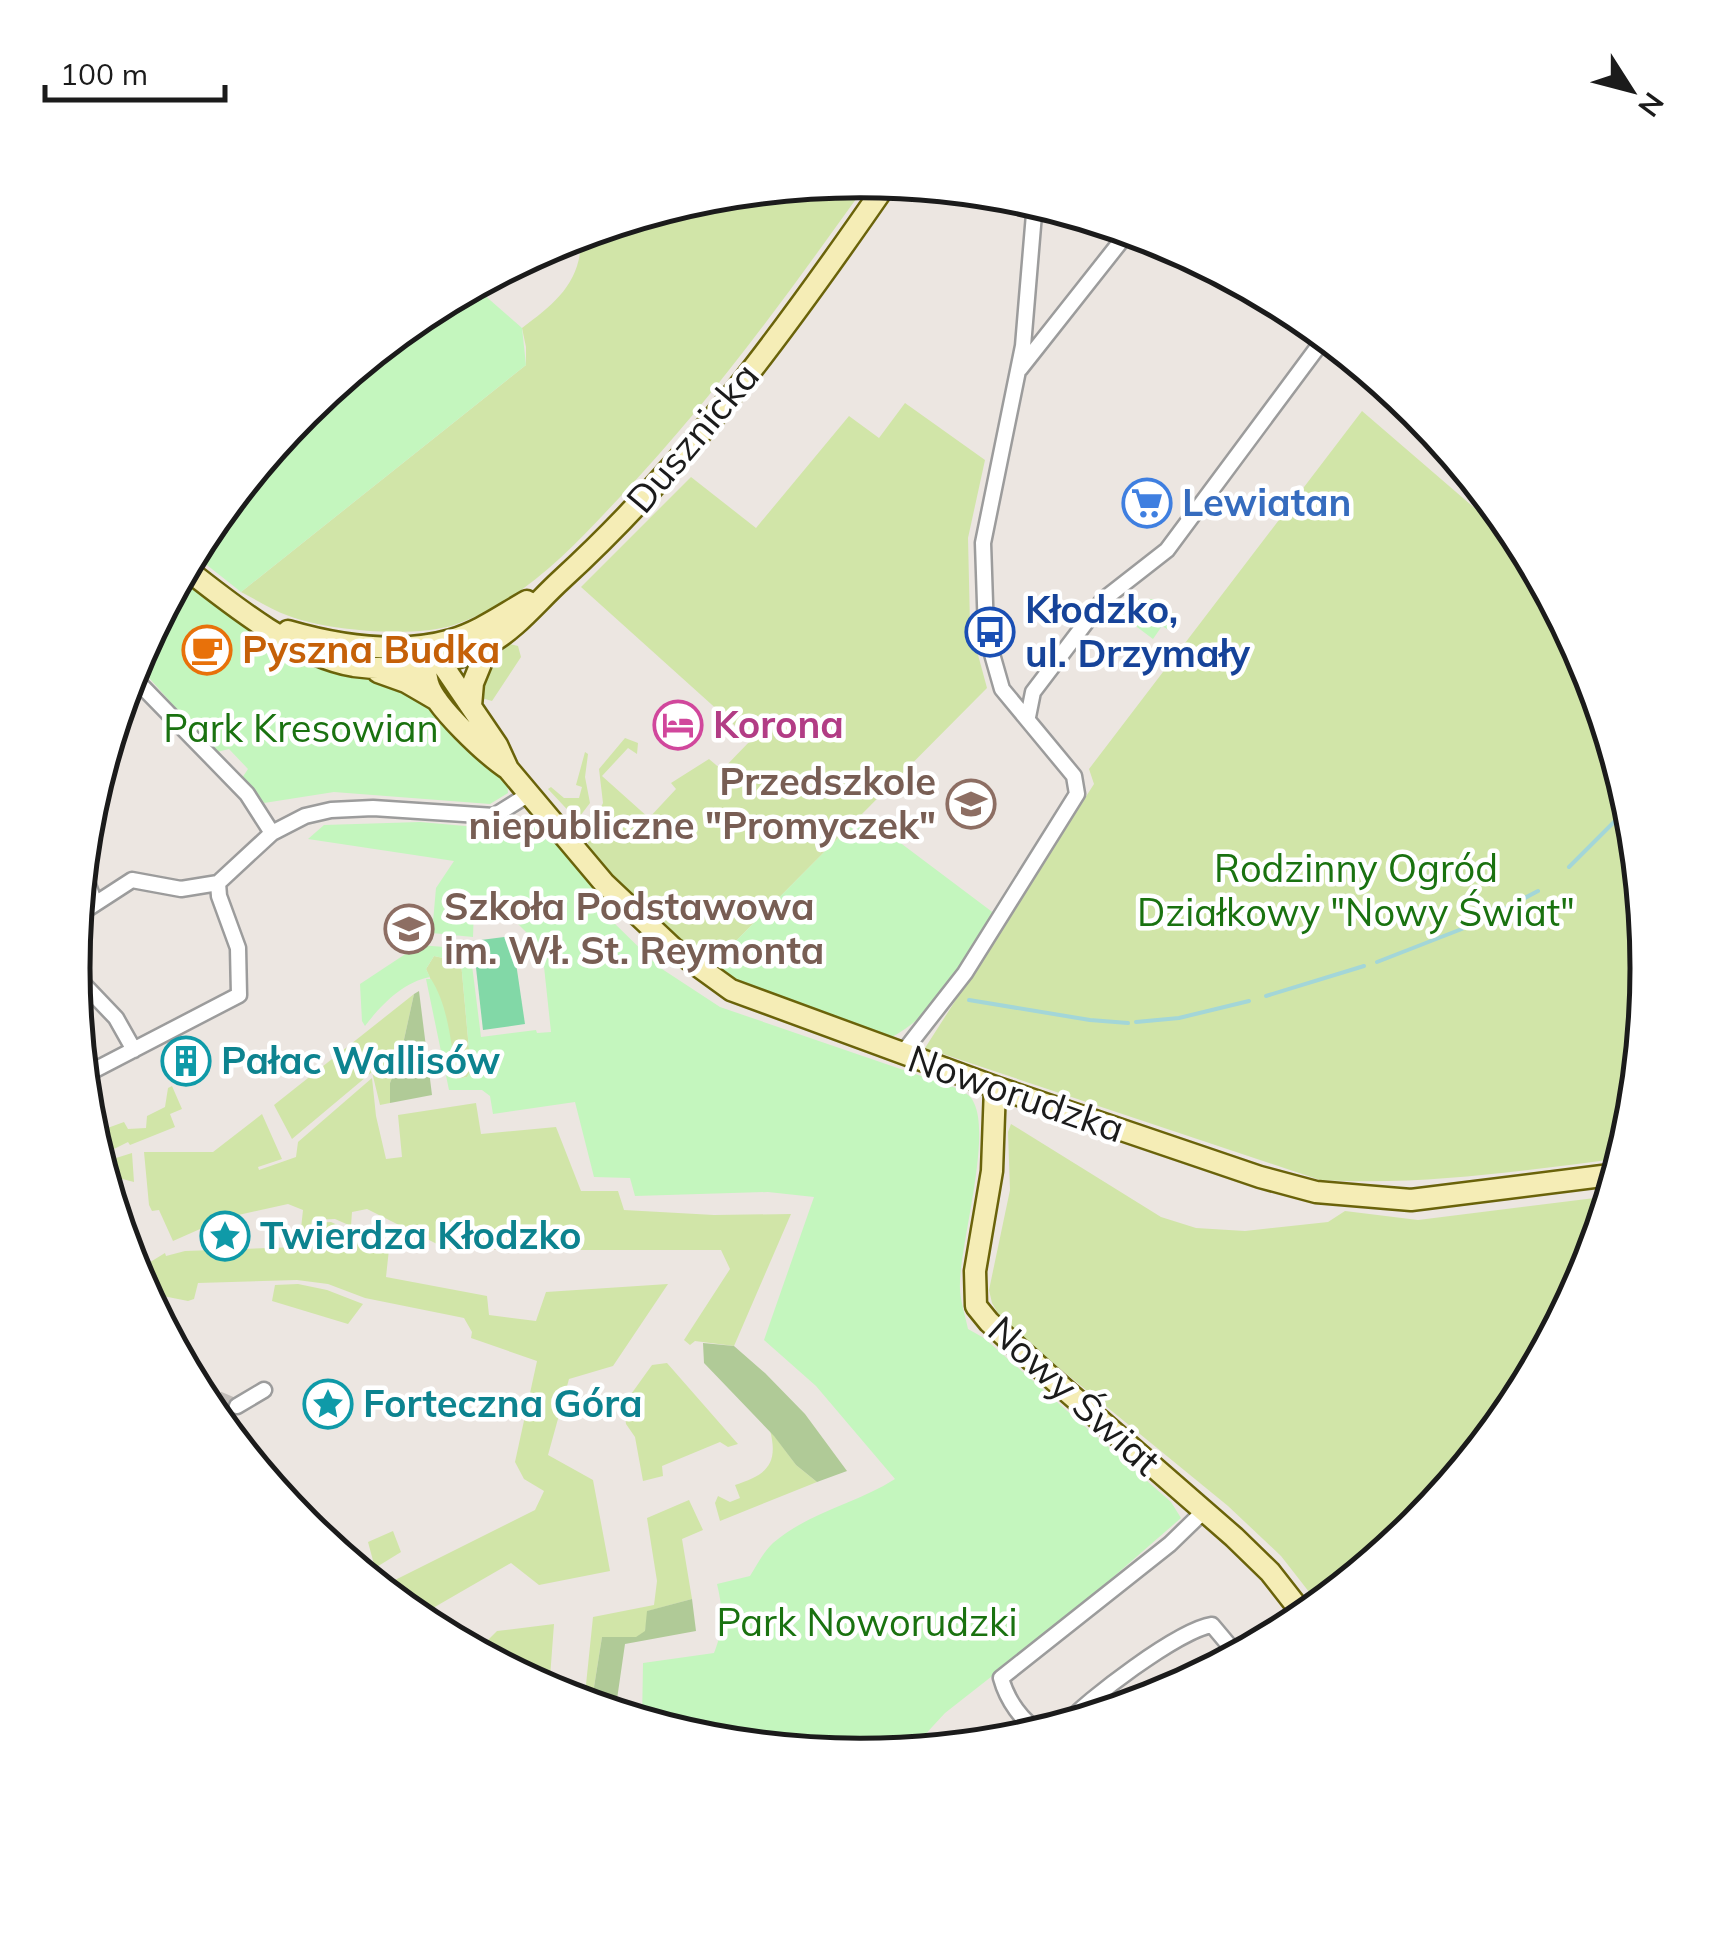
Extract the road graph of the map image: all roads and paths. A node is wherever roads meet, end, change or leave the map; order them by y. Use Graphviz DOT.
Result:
graph roads {
  1 [pos="875,199"];
  2 [pos="892,199"];
  3 [pos="1034,218"];
  4 [pos="1119,243"];
  5 [pos="820,282"];
  6 [pos="1317,348"];
  7 [pos="1017,373"];
  8 [pos="197,576"];
  9 [pos="557,584"];
  10 [pos="263,622"];
  11 [pos="490,644"];
  12 [pos="431,657"];
  13 [pos="357,666"];
  14 [pos="144,688"];
  15 [pos="1002,689"];
  16 [pos="1034,692"];
  17 [pos="438,700"];
  18 [pos="470,706"];
  19 [pos="1028,718"];
  20 [pos="508,769"];
  21 [pos="529,794"];
  22 [pos="272,833"];
  23 [pos="218,883"];
  24 [pos="94,904"];
  25 [pos="91,992"];
  26 [pos="134,1050"];
  27 [pos="901,1055"];
  28 [pos="97,1069"];
  29 [pos="995,1088"];
  30 [pos="1603,1176"];
  31 [pos="264,1390"];
  32 [pos="236,1406"];
  33 [pos="1204,1510"];
  34 [pos="1295,1604"];
  35 [pos="1229,1645"];
  36 [pos="1094,1703"];
  37 [pos="1026,1721"];
  1 -- 5 [label="street, Dusznicka"];
  2 -- 5 [label="street, Dusznicka"];
  3 -- 7 [label="street"];
  4 -- 7 [label="street"];
  5 -- 9 [label="street, Dusznicka"];
  6 -- 16 [label="street"];
  7 -- 15 [label="street"];
  8 -- 10 [label="street"];
  9 -- 11 [label="street, Dusznicka"];
  9 -- 12 [label="street, Dusznicka"];
  10 -- 12 [label="street"];
  10 -- 13 [label="street"];
  11 -- 12 [label="street, Dusznicka"];
  11 -- 18 [label="street"];
  12 -- 13 [label="street"];
  12 -- 17 [label="street, Noworudzka"];
  12 -- 18 [label="street, Noworudzka"];
  13 -- 17 [label="street"];
  14 -- 22 [label="street"];
  15 -- 16 [label="street"];
  15 -- 19 [label="street"];
  16 -- 19 [label="street"];
  17 -- 20 [label="street, Noworudzka"];
  18 -- 20 [label="street, Noworudzka"];
  19 -- 27 [label="street"];
  20 -- 21 [label="street, Noworudzka"];
  21 -- 22 [label="street"];
  21 -- 27 [label="street, Noworudzka"];
  22 -- 23 [label="street"];
  23 -- 24 [label="street"];
  23 -- 26 [label="street"];
  25 -- 26 [label="street"];
  26 -- 28 [label="street"];
  27 -- 29 [label="street, Noworudzka"];
  29 -- 30 [label="street, Noworudzka"];
  29 -- 33 [label="street, Nowy Świat"];
  31 -- 32 [label="street"];
  33 -- 34 [label="street, Nowy Świat"];
  33 -- 37 [label="street"];
  35 -- 36 [label="street"];
}
